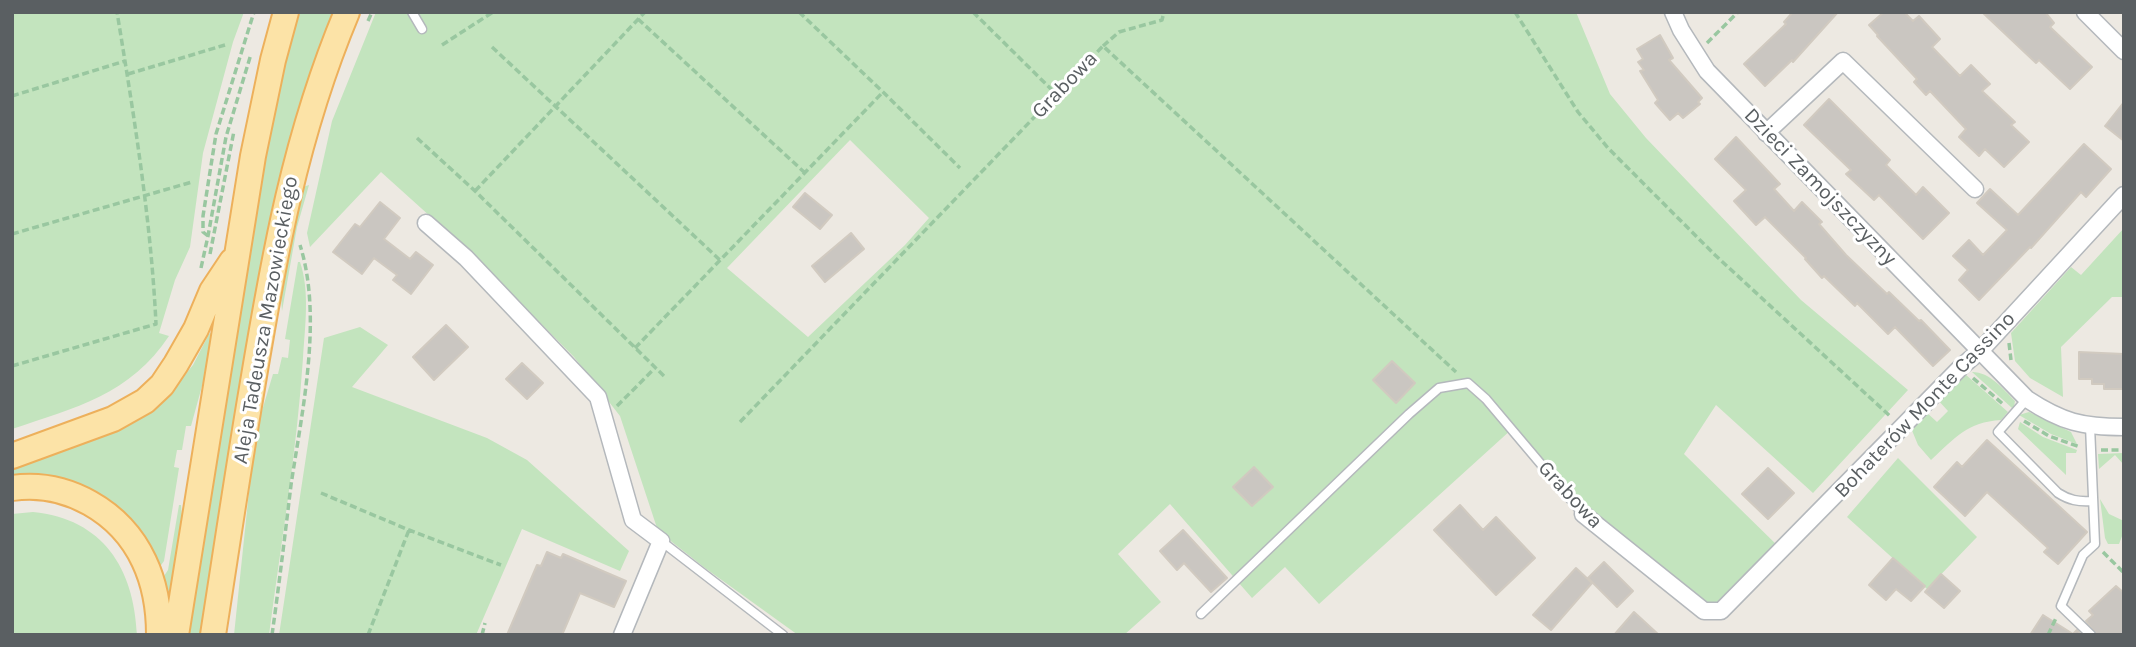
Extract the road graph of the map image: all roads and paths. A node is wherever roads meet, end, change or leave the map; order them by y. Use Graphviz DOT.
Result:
graph roads {
  1 [pos="117,12"];
  2 [pos="254,12"];
  3 [pos="286,12"];
  4 [pos="372,12"];
  5 [pos="412,12"];
  6 [pos="494,12"];
  7 [pos="645,12"];
  8 [pos="799,12"];
  9 [pos="973,12"];
  10 [pos="1164,12"];
  11 [pos="1515,12"];
  12 [pos="1673,12"];
  13 [pos="1738,12"];
  14 [pos="2085,12"];
  15 [pos="357,18"];
  16 [pos="638,19"];
  17 [pos="422,29"];
  18 [pos="254,43"];
  19 [pos="225,45"];
  20 [pos="442,45"];
  21 [pos="1103,46"];
  22 [pos="492,47"];
  23 [pos="2124,51"];
  24 [pos="1696,55"];
  25 [pos="125,61"];
  26 [pos="128,74"];
  27 [pos="883,92"];
  28 [pos="1056,94"];
  29 [pos="12,96"];
  30 [pos="556,106"];
  31 [pos="235,128"];
  32 [pos="1766,133"];
  33 [pos="416,138"];
  34 [pos="960,168"];
  35 [pos="804,172"];
  36 [pos="192,182"];
  37 [pos="1975,189"];
  38 [pos="475,191"];
  39 [pos="145,195"];
  40 [pos="2124,195"];
  41 [pos="426,223"];
  42 [pos="12,233"];
  43 [pos="211,236"];
  44 [pos="299,240"];
  45 [pos="236,255"];
  46 [pos="720,261"];
  47 [pos="200,270"];
  48 [pos="205,274"];
  49 [pos="2000,329"];
  50 [pos="635,348"];
  51 [pos="1981,350"];
  52 [pos="2012,363"];
  53 [pos="12,366"];
  54 [pos="655,368"];
  55 [pos="666,378"];
  56 [pos="1468,383"];
  57 [pos="2027,399"];
  58 [pos="604,419"];
  59 [pos="740,422"];
  60 [pos="2090,426"];
  61 [pos="2124,427"];
  62 [pos="1903,428"];
  63 [pos="12,456"];
  64 [pos="12,488"];
  65 [pos="321,494"];
  66 [pos="2092,501"];
  67 [pos="1583,514"];
  68 [pos="408,530"];
  69 [pos="661,541"];
  70 [pos="2095,544"];
  71 [pos="501,565"];
  72 [pos="2124,573"];
  73 [pos="1721,611"];
  74 [pos="1201,614"];
  75 [pos="485,623"];
  76 [pos="159,635"];
  77 [pos="176,635"];
  78 [pos="213,635"];
  79 [pos="272,635"];
  80 [pos="368,635"];
  81 [pos="482,635"];
  82 [pos="622,635"];
  83 [pos="783,635"];
  84 [pos="2091,635"];
  1 -- 25 [label="path"];
  2 -- 43 [label="path"];
  3 -- 45 [label="main road, Aleja Tadeusza Mazowieckiego"];
  4 -- 15 [label="path"];
  5 -- 17 [label="lane"];
  6 -- 20 [label="path"];
  7 -- 16 [label="path"];
  8 -- 27 [label="path"];
  9 -- 28 [label="path"];
  10 -- 21 [label="path"];
  11 -- 62 [label="path"];
  12 -- 24 [label="street, Dzieci Zamojszczyzny"];
  13 -- 24 [label="path"];
  14 -- 23 [label="street"];
  15 -- 78 [label="main road, Aleja Tadeusza Mazowieckiego"];
  16 -- 30 [label="path"];
  16 -- 35 [label="path"];
  18 -- 43 [label="path"];
  19 -- 26 [label="path"];
  21 -- 28 [label="path, Grabowa"];
  21 -- 56 [label="path, Grabowa"];
  22 -- 30 [label="path"];
  24 -- 32 [label="street, Dzieci Zamojszczyzny"];
  25 -- 26 [label="path"];
  25 -- 29 [label="path"];
  26 -- 39 [label="path"];
  27 -- 34 [label="path"];
  27 -- 35 [label="path"];
  28 -- 59 [label="path, Grabowa"];
  30 -- 38 [label="path"];
  30 -- 46 [label="path"];
  31 -- 43 [label="path"];
  32 -- 37 [label="street"];
  32 -- 51 [label="street, Dzieci Zamojszczyzny"];
  33 -- 38 [label="path"];
  35 -- 46 [label="path"];
  36 -- 39 [label="path"];
  38 -- 50 [label="path"];
  39 -- 42 [label="path"];
  39 -- 53 [label="path"];
  40 -- 49 [label="street, Bohaterów Monte Cassino"];
  41 -- 58 [label="street"];
  43 -- 47 [label="path"];
  43 -- 48 [label="path"];
  44 -- 79 [label="path"];
  45 -- 63 [label="main road"];
  45 -- 77 [label="main road, Aleja Tadeusza Mazowieckiego"];
  46 -- 50 [label="path"];
  49 -- 51 [label="street, Bohaterów Monte Cassino"];
  49 -- 52 [label="path"];
  50 -- 54 [label="path"];
  51 -- 57 [label="street, Dzieci Zamojszczyzny"];
  51 -- 62 [label="street, Bohaterów Monte Cassino"];
  54 -- 55 [label="path"];
  54 -- 58 [label="path"];
  56 -- 67 [label="lane, Grabowa"];
  56 -- 74 [label="lane"];
  57 -- 60 [label="street, Dzieci Zamojszczyzny"];
  57 -- 66 [label="lane"];
  58 -- 69 [label="street"];
  60 -- 61 [label="street, Dzieci Zamojszczyzny"];
  60 -- 66 [label="lane"];
  62 -- 73 [label="street, Bohaterów Monte Cassino"];
  64 -- 76 [label="main road"];
  65 -- 68 [label="path"];
  66 -- 70 [label="lane"];
  67 -- 73 [label="street, Grabowa"];
  68 -- 71 [label="path"];
  68 -- 80 [label="path"];
  69 -- 82 [label="street"];
  69 -- 83 [label="lane"];
  70 -- 72 [label="path"];
  70 -- 84 [label="lane"];
  75 -- 81 [label="path"];
}
